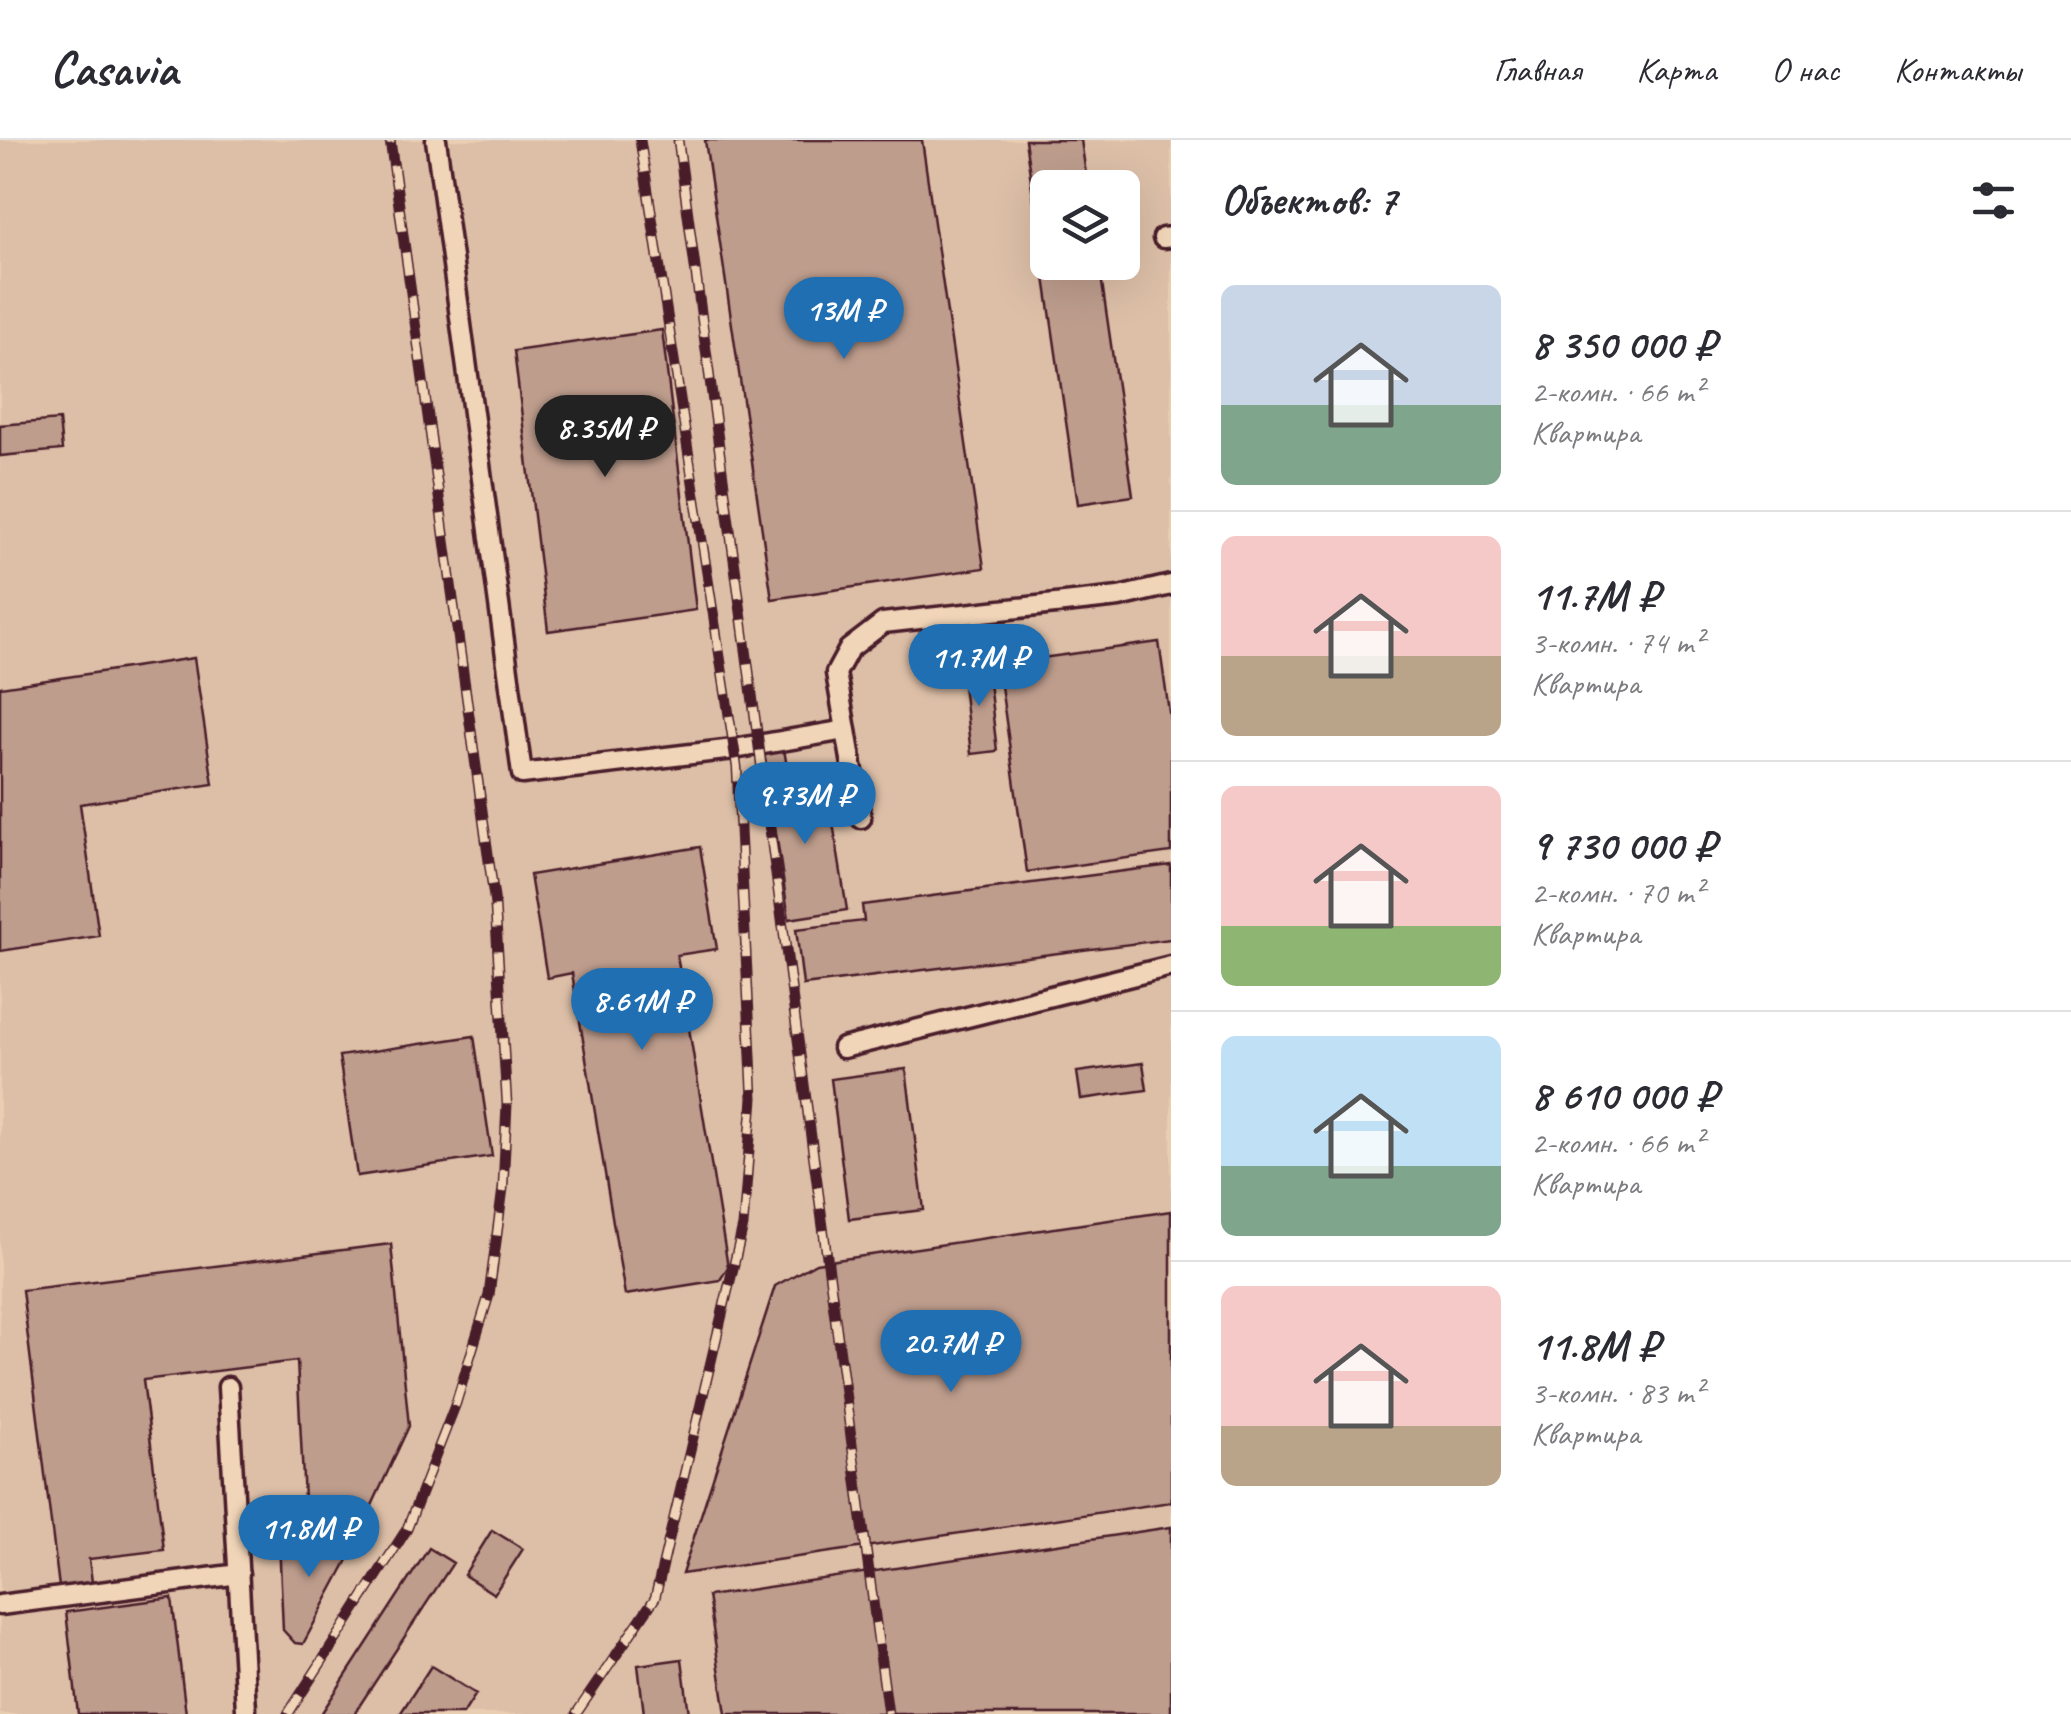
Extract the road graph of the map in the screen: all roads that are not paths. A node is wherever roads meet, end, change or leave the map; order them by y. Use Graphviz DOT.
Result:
graph roads {
  1 [pos="436,140"];
  2 [pos="1171,585"];
  3 [pos="846,730"];
  4 [pos="862,818"];
  5 [pos="1171,966"];
  6 [pos="843,1048"];
  7 [pos="228,1387"];
  8 [pos="239,1574"];
  9 [pos="0,1606"];
  10 [pos="246,1710"];
  1 -- 3 [label="lane"];
  2 -- 3 [label="lane"];
  3 -- 4 [label="lane"];
  5 -- 6 [label="lane"];
  7 -- 8 [label="lane"];
  8 -- 9 [label="lane"];
  8 -- 10 [label="lane"];
}
